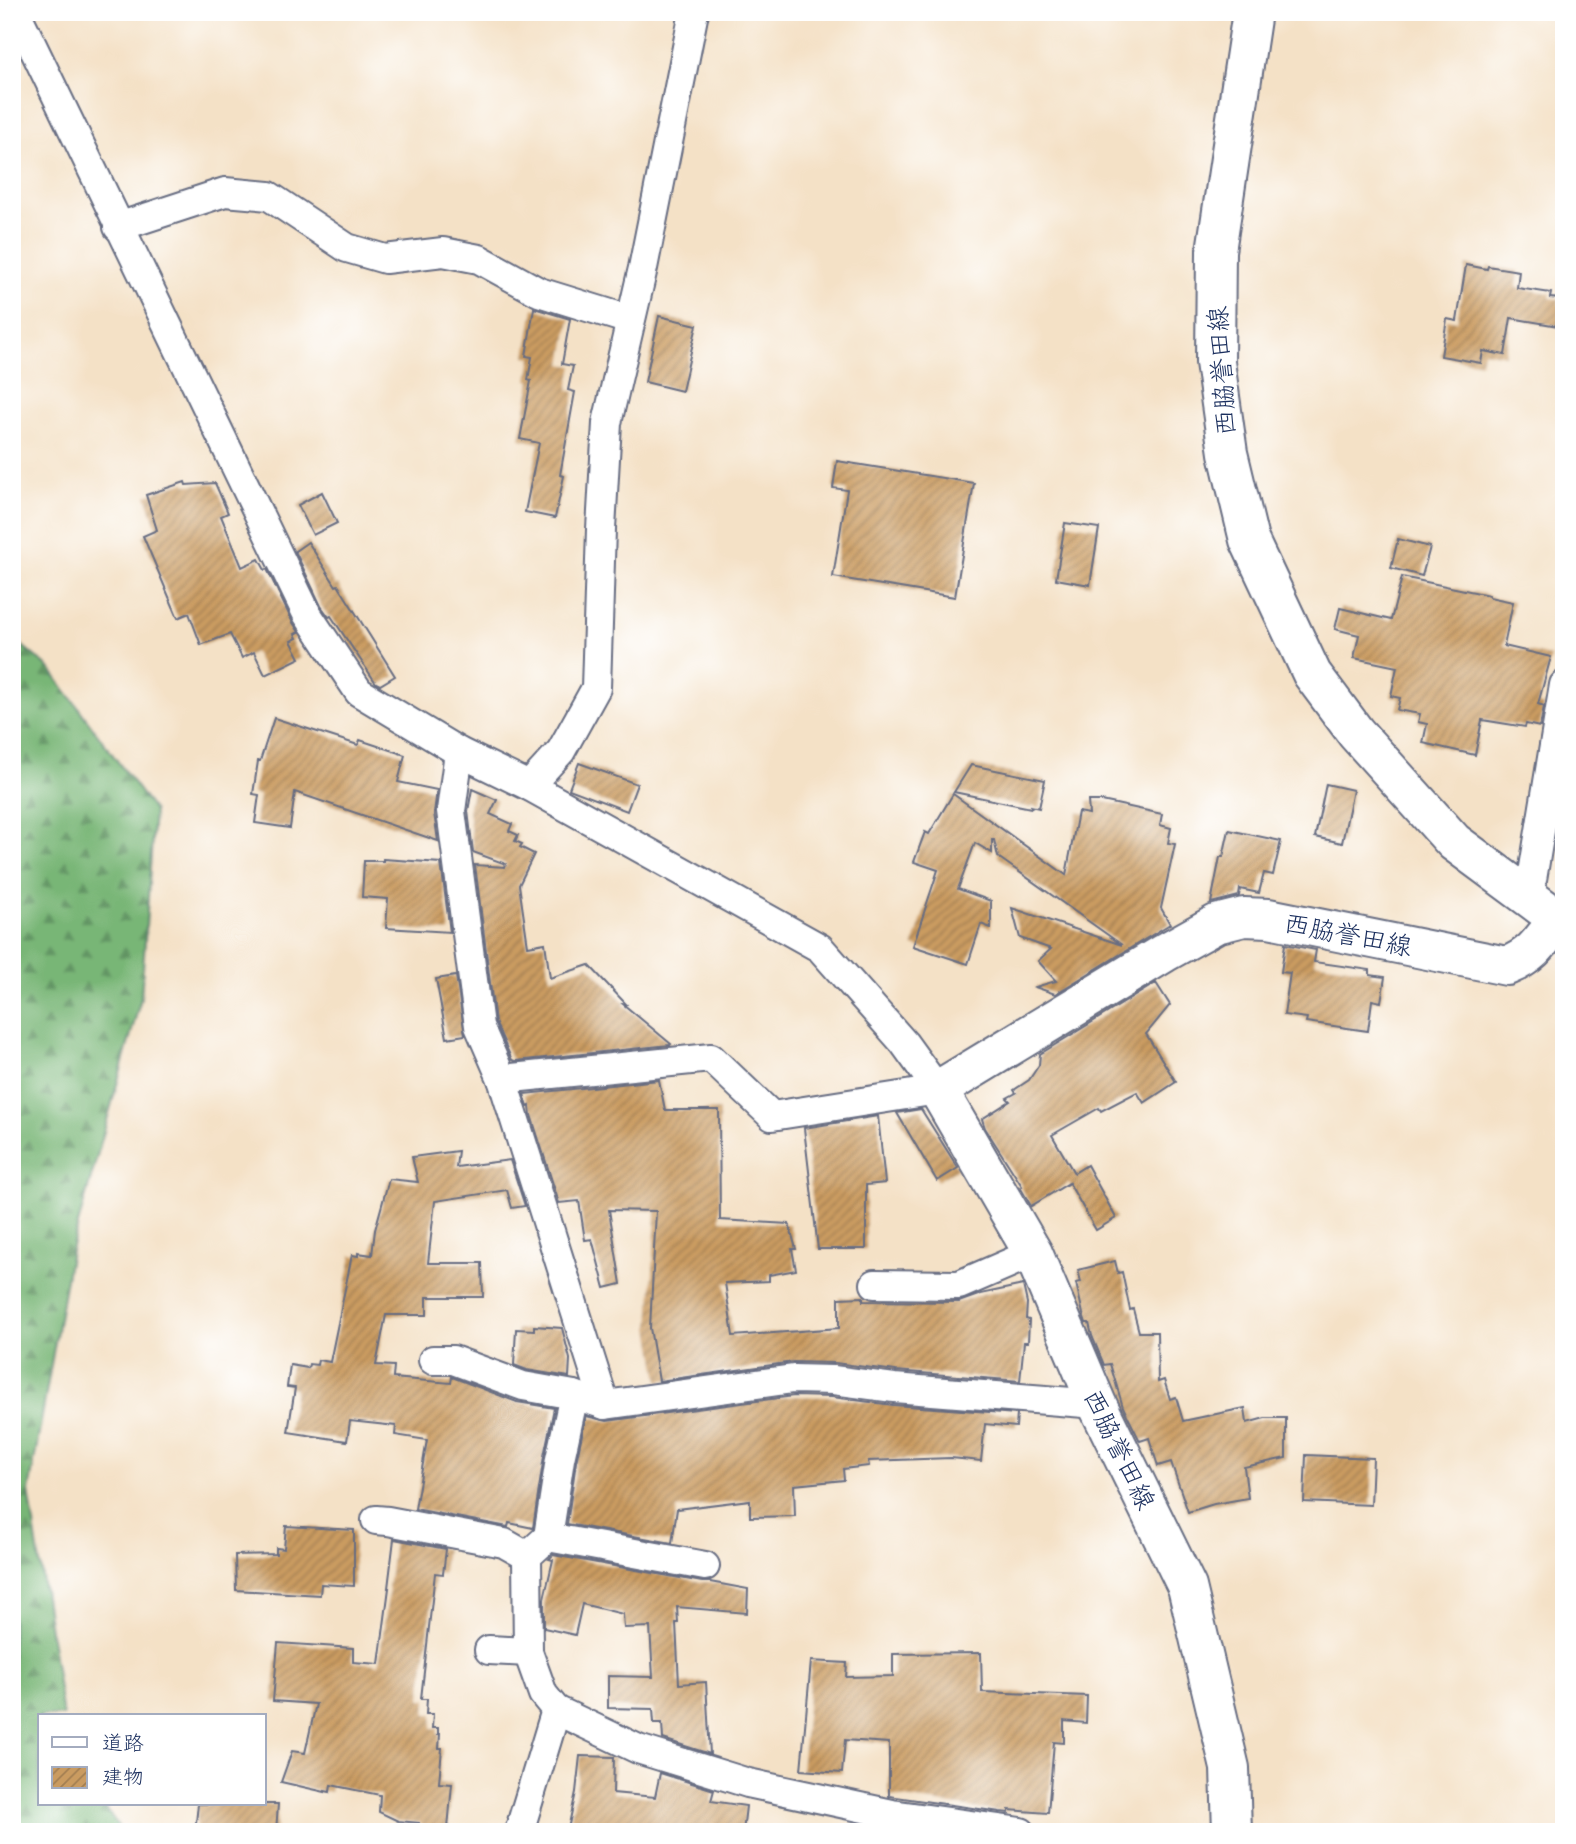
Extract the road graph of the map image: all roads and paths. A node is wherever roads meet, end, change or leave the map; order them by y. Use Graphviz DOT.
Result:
graph roads {
  1 [pos="16,12"];
  2 [pos="694,12"];
  3 [pos="1252,12"];
  4 [pos="118,227"];
  5 [pos="630,320"];
  6 [pos="1564,684"];
  7 [pos="459,752"];
  8 [pos="529,786"];
  9 [pos="1550,913"];
  10 [pos="502,1079"];
  11 [pos="938,1090"];
  12 [pos="1033,1254"];
  13 [pos="875,1284"];
  14 [pos="433,1360"];
  15 [pos="574,1395"];
  16 [pos="1097,1404"];
  17 [pos="605,1405"];
  18 [pos="376,1520"];
  19 [pos="537,1546"];
  20 [pos="705,1566"];
  21 [pos="489,1650"];
  22 [pos="528,1652"];
  23 [pos="555,1710"];
  24 [pos="519,1832"];
  25 [pos="1021,1832"];
  26 [pos="1232,1832"];
  1 -- 4 [label="street"];
  2 -- 5 [label="street"];
  3 -- 9 [label="main road, 西脇誉田線"];
  4 -- 5 [label="street"];
  4 -- 7 [label="street"];
  5 -- 8 [label="street"];
  6 -- 9 [label="street"];
  7 -- 8 [label="street"];
  7 -- 10 [label="street"];
  8 -- 11 [label="street"];
  9 -- 11 [label="main road, 西脇誉田線"];
  10 -- 11 [label="street"];
  10 -- 17 [label="street"];
  11 -- 12 [label="main road, 西脇誉田線"];
  12 -- 13 [label="street"];
  12 -- 16 [label="main road, 西脇誉田線"];
  14 -- 15 [label="street"];
  15 -- 17 [label="street"];
  15 -- 19 [label="street"];
  16 -- 17 [label="street"];
  16 -- 26 [label="main road, 西脇誉田線"];
  18 -- 19 [label="street"];
  19 -- 20 [label="street"];
  19 -- 22 [label="street"];
  21 -- 22 [label="street"];
  22 -- 23 [label="street"];
  23 -- 24 [label="street"];
  23 -- 25 [label="street"];
}
